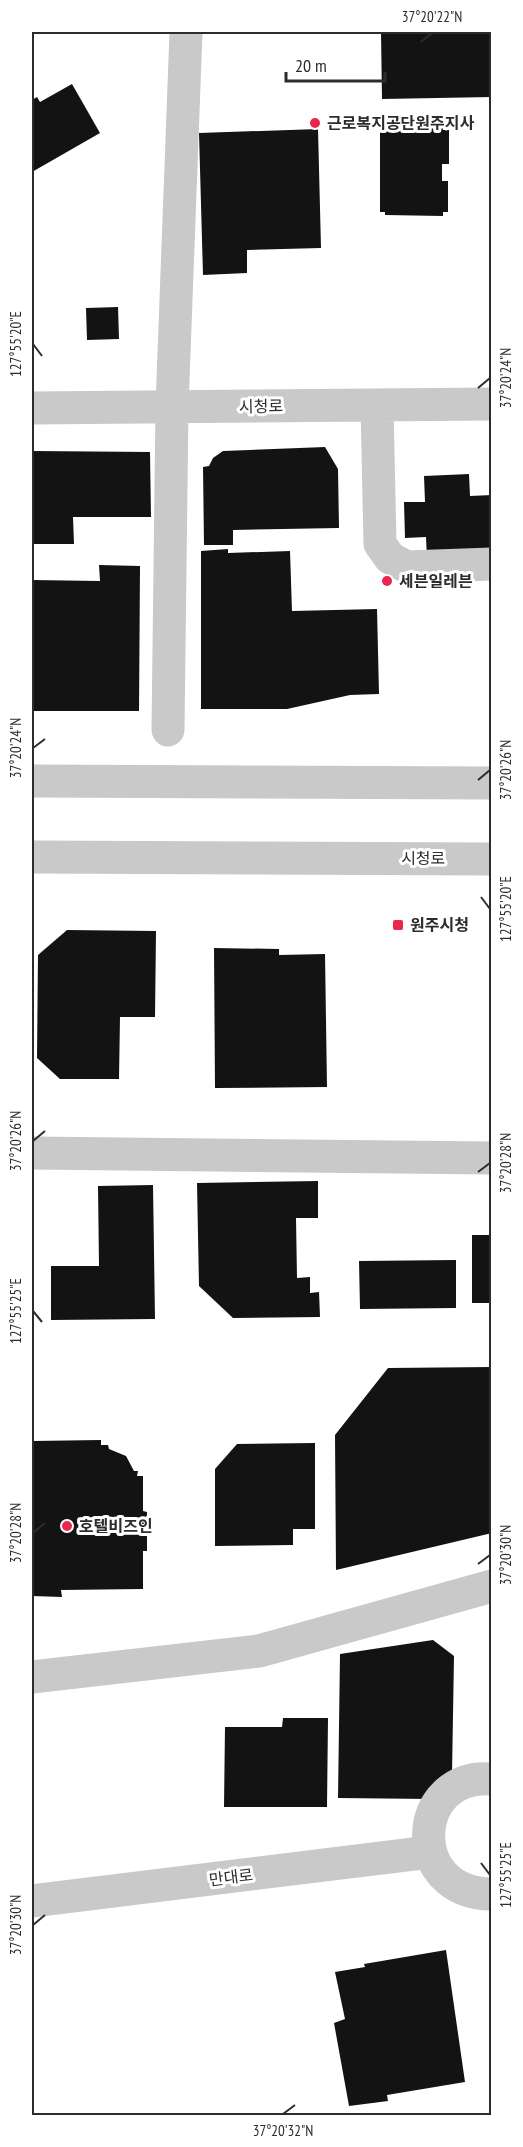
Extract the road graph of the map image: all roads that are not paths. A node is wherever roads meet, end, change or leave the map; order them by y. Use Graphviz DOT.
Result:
graph roads {
  1 [pos="186,32"];
  2 [pos="492,404"];
  3 [pos="377,405"];
  4 [pos="172,407"];
  5 [pos="32,408"];
  6 [pos="492,564"];
  7 [pos="168,730"];
  8 [pos="32,781"];
  9 [pos="492,783"];
  10 [pos="32,857"];
  11 [pos="492,859"];
  12 [pos="32,1153"];
  13 [pos="492,1158"];
  14 [pos="492,1586"];
  15 [pos="32,1677"];
  16 [pos="492,1778"];
  17 [pos="430,1852"];
  18 [pos="491,1899"];
  19 [pos="32,1901"];
  1 -- 4 [label="street"];
  2 -- 3 [label="street, 시청로"];
  3 -- 4 [label="street, 시청로"];
  3 -- 6 [label="street"];
  4 -- 5 [label="street, 시청로"];
  4 -- 7 [label="street"];
  8 -- 9 [label="street"];
  10 -- 11 [label="street, 시청로"];
  12 -- 13 [label="street"];
  14 -- 15 [label="street"];
  16 -- 17 [label="street"];
  17 -- 18 [label="street"];
  17 -- 19 [label="street, 만대로"];
}
